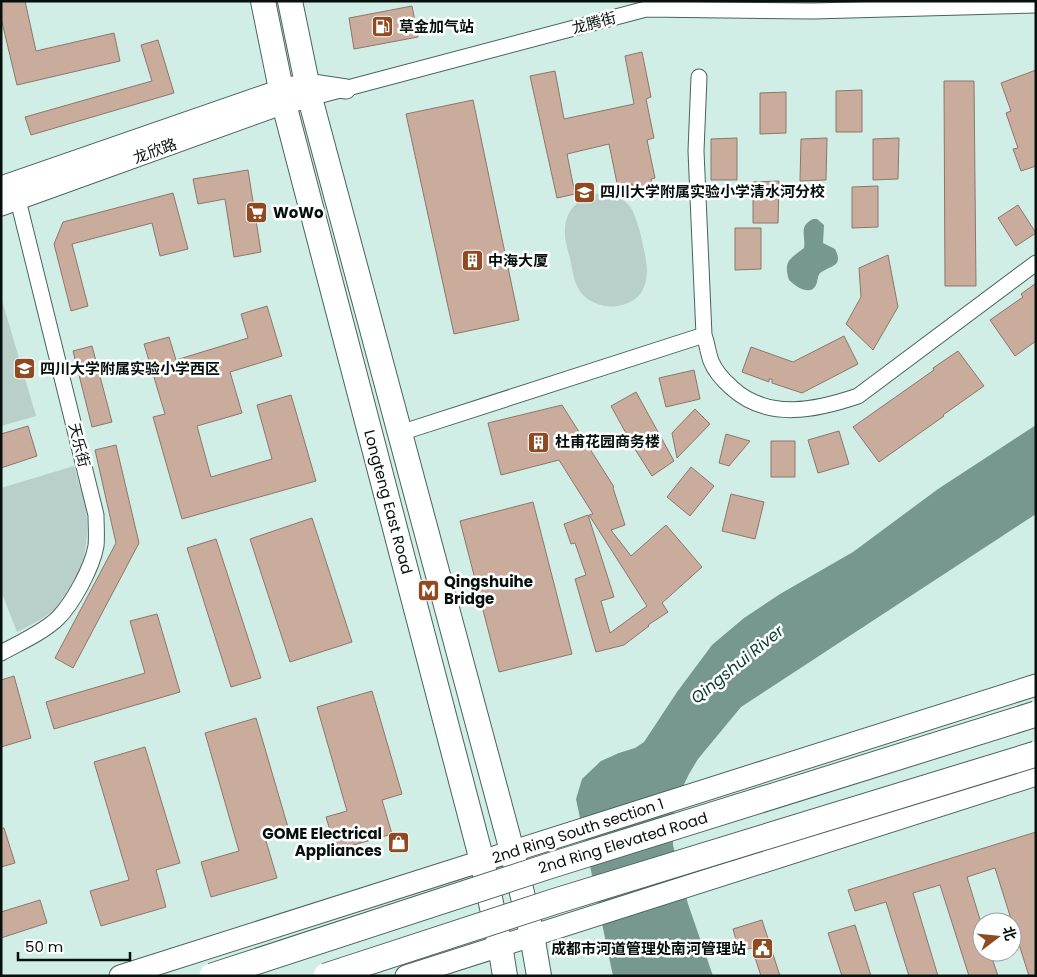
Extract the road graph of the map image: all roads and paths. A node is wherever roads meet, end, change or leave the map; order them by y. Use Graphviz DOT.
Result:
graph roads {
  1 [pos="263,1"];
  2 [pos="290,1"];
  3 [pos="1036,5"];
  4 [pos="812,6"];
  5 [pos="699,77"];
  6 [pos="346,89"];
  7 [pos="308,91"];
  8 [pos="283,96"];
  9 [pos="1,186"];
  10 [pos="10,203"];
  11 [pos="1036,263"];
  12 [pos="704,335"];
  13 [pos="400,433"];
  14 [pos="1,653"];
  15 [pos="1036,685"];
  16 [pos="1036,714"];
  17 [pos="1036,754"];
  18 [pos="1036,775"];
  19 [pos="512,851"];
  20 [pos="482,861"];
  21 [pos="532,935"];
  22 [pos="500,945"];
  23 [pos="120,976"];
  24 [pos="212,976"];
  25 [pos="326,976"];
  26 [pos="406,976"];
  27 [pos="505,976"];
  28 [pos="539,976"];
  1 -- 8 [label="main road, Longteng East Road"];
  2 -- 7 [label="main road, Longteng East Road"];
  3 -- 4 [label="street, 龙腾街"];
  4 -- 6 [label="street, 龙腾街"];
  5 -- 12 [label="street"];
  6 -- 7 [label="street"];
  7 -- 8 [label="street, 龙欣路"];
  7 -- 13 [label="main road, Longteng East Road"];
  8 -- 9 [label="street"];
  8 -- 10 [label="street, 龙欣路"];
  8 -- 20 [label="main road, Longteng East Road"];
  10 -- 14 [label="street, 天乐街"];
  11 -- 12 [label="street"];
  12 -- 13 [label="street"];
  13 -- 19 [label="main road, Longteng East Road"];
  15 -- 19 [label="main road, 2nd Ring South section 1"];
  16 -- 24 [label="highway, 2nd Ring Elevated Road, bridge"];
  17 -- 25 [label="highway, bridge"];
  18 -- 21 [label="main road"];
  19 -- 20 [label="main road, 2nd Ring South section 1"];
  19 -- 21 [label="main road, Longteng East Road"];
  20 -- 22 [label="main road, Longteng East Road"];
  20 -- 23 [label="main road, 2nd Ring South section 1"];
  21 -- 22 [label="main road"];
  21 -- 28 [label="main road, Longteng East Road"];
  22 -- 26 [label="main road"];
  22 -- 27 [label="main road, Longteng East Road"];
}
